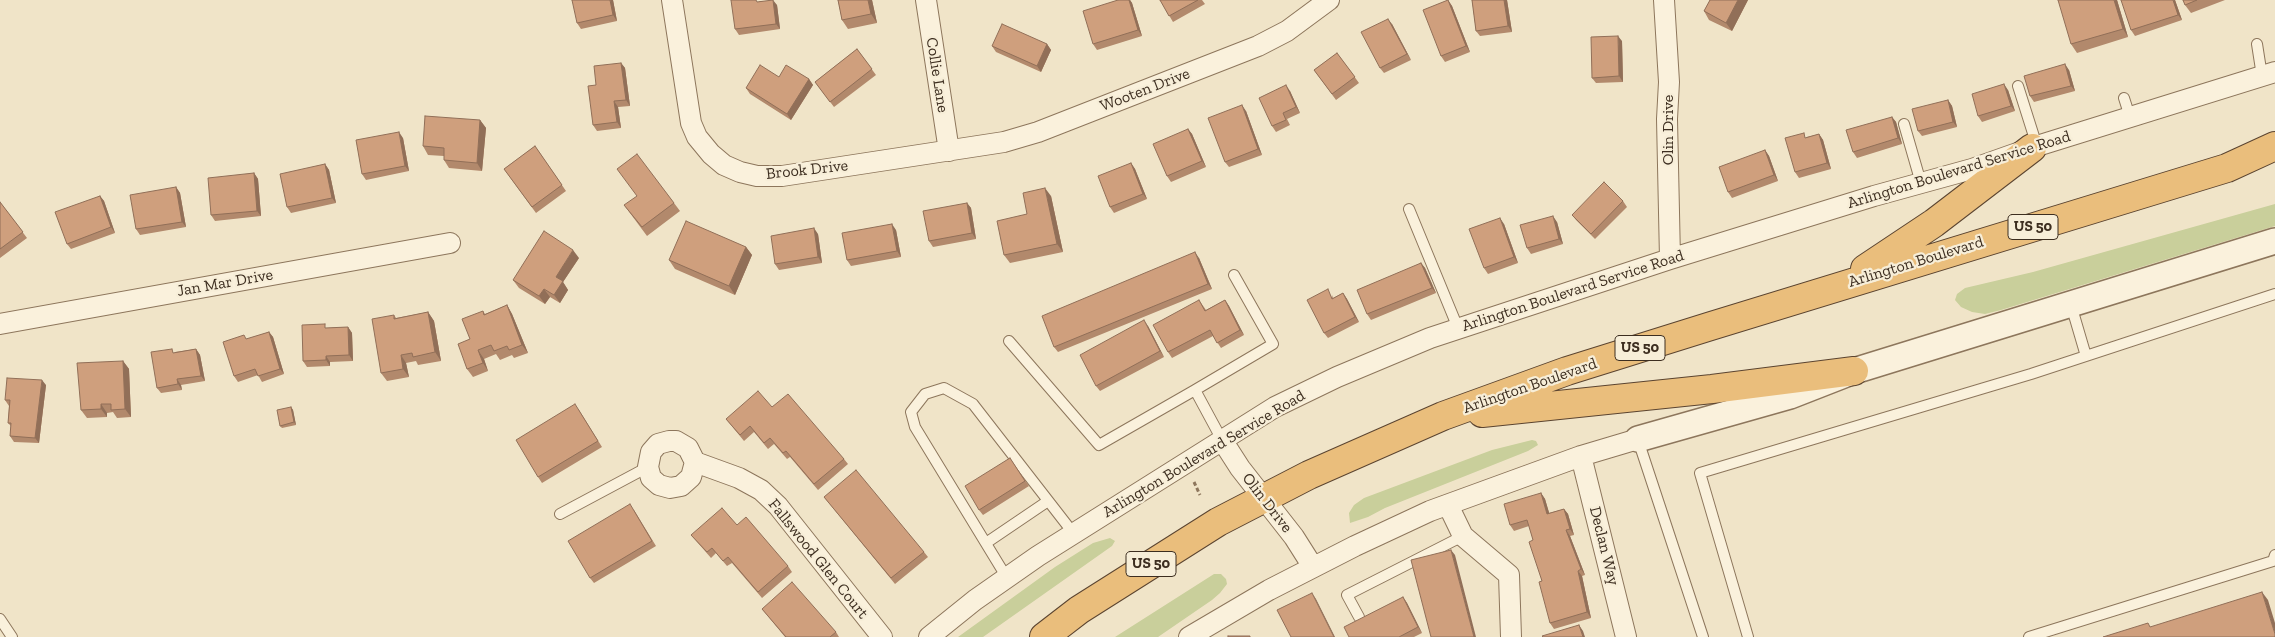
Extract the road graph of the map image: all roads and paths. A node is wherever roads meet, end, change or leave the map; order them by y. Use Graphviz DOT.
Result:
graph roads {
  1 [pos="672,0"];
  2 [pos="926,0"];
  3 [pos="1329,0"];
  4 [pos="1664,0"];
  5 [pos="2257,44"];
  6 [pos="2269,74"];
  7 [pos="2018,86"];
  8 [pos="2124,98"];
  9 [pos="2130,117"];
  10 [pos="1904,124"];
  11 [pos="2275,146"];
  12 [pos="2035,147"];
  13 [pos="949,151"];
  14 [pos="2275,162"];
  15 [pos="2226,168"];
  16 [pos="1920,183"];
  17 [pos="1409,209"];
  18 [pos="2275,241"];
  19 [pos="450,243"];
  20 [pos="1670,259"];
  21 [pos="1234,275"];
  22 [pos="1839,286"];
  23 [pos="2275,294"];
  24 [pos="2071,304"];
  25 [pos="0,324"];
  26 [pos="1458,328"];
  27 [pos="1009,341"];
  28 [pos="2086,356"];
  29 [pos="1854,371"];
  30 [pos="1195,390"];
  31 [pos="1443,416"];
  32 [pos="1638,439"];
  33 [pos="1222,440"];
  34 [pos="1581,456"];
  35 [pos="695,462"];
  36 [pos="648,468"];
  37 [pos="1194,482"];
  38 [pos="1200,495"];
  39 [pos="1263,498"];
  40 [pos="1048,501"];
  41 [pos="1448,505"];
  42 [pos="560,514"];
  43 [pos="1074,534"];
  44 [pos="1463,536"];
  45 [pos="986,543"];
  46 [pos="2275,555"];
  47 [pos="1314,567"];
  48 [pos="1007,578"];
  49 [pos="1359,617"];
  50 [pos="0,619"];
  51 [pos="12,637"];
  52 [pos="882,637"];
  53 [pos="929,637"];
  54 [pos="1044,637"];
  55 [pos="1189,637"];
  56 [pos="1511,637"];
  57 [pos="1626,637"];
  58 [pos="1704,637"];
  59 [pos="1748,637"];
  60 [pos="2029,637"];
  1 -- 13 [label="street, Brook Drive"];
  2 -- 13 [label="street, Collie Lane"];
  3 -- 13 [label="street, Wooten Drive"];
  4 -- 20 [label="street, Olin Drive"];
  5 -- 6 [label="lane"];
  6 -- 9 [label="street, Arlington Boulevard Service Road"];
  7 -- 12 [label="lane"];
  8 -- 9 [label="lane"];
  9 -- 12 [label="street, Arlington Boulevard Service Road"];
  10 -- 16 [label="lane"];
  11 -- 15 [label="highway, Arlington Boulevard / US 50"];
  12 -- 16 [label="street, Arlington Boulevard Service Road"];
  12 -- 22 [label="highway"];
  14 -- 15 [label="highway, Arlington Boulevard / US 50"];
  15 -- 22 [label="highway, Arlington Boulevard / US 50"];
  16 -- 20 [label="street, Arlington Boulevard Service Road"];
  17 -- 26 [label="lane"];
  18 -- 24 [label="street"];
  19 -- 25 [label="street, Jan Mar Drive"];
  20 -- 26 [label="street, Arlington Boulevard Service Road"];
  21 -- 30 [label="lane"];
  22 -- 31 [label="highway, Arlington Boulevard / US 50"];
  23 -- 28 [label="lane"];
  24 -- 28 [label="lane"];
  24 -- 29 [label="street"];
  26 -- 33 [label="street, Arlington Boulevard Service Road"];
  27 -- 30 [label="lane"];
  28 -- 59 [label="lane"];
  29 -- 31 [label="highway"];
  29 -- 32 [label="street"];
  30 -- 33 [label="lane"];
  31 -- 39 [label="highway, Arlington Boulevard / US 50"];
  32 -- 34 [label="street"];
  32 -- 58 [label="lane"];
  33 -- 39 [label="street, Olin Drive"];
  33 -- 43 [label="street, Arlington Boulevard Service Road"];
  34 -- 41 [label="street"];
  34 -- 57 [label="street, Declan Way"];
  35 -- 36 [label="street"];
  35 -- 36 [label="street"];
  35 -- 52 [label="street, Fallswood Glen Court"];
  36 -- 42 [label="lane"];
  37 -- 38 [label="path"];
  39 -- 47 [label="street, Olin Drive"];
  39 -- 54 [label="highway, Arlington Boulevard / US 50"];
  40 -- 43 [label="lane"];
  40 -- 45 [label="lane"];
  40 -- 45 [label="lane"];
  41 -- 44 [label="street"];
  41 -- 47 [label="street"];
  43 -- 48 [label="street, Arlington Boulevard Service Road"];
  44 -- 49 [label="lane"];
  44 -- 56 [label="street"];
  45 -- 48 [label="lane"];
  46 -- 60 [label="lane"];
  47 -- 55 [label="street"];
  48 -- 53 [label="street, Arlington Boulevard Service Road"];
  50 -- 51 [label="lane"];
}
